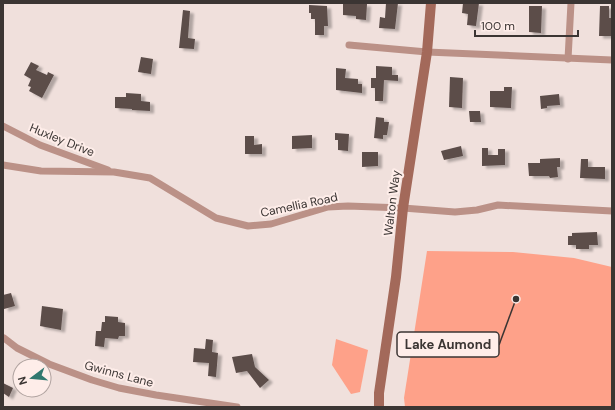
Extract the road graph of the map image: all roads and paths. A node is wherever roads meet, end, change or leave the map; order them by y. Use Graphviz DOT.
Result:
graph roads {
  1 [pos="431,3"];
  2 [pos="570,3"];
  3 [pos="349,45"];
  4 [pos="427,52"];
  5 [pos="568,59"];
  6 [pos="612,60"];
  7 [pos="3,126"];
  8 [pos="3,165"];
  9 [pos="114,172"];
  10 [pos="403,208"];
  11 [pos="612,211"];
  12 [pos="4,338"];
  13 [pos="237,407"];
  14 [pos="379,407"];
  1 -- 4 [label="main road, Walton Way"];
  2 -- 5 [label="street"];
  3 -- 4 [label="street"];
  4 -- 5 [label="street"];
  4 -- 10 [label="main road, Walton Way"];
  5 -- 6 [label="street"];
  7 -- 9 [label="street, Huxley Drive"];
  8 -- 9 [label="street, Camellia Road"];
  9 -- 10 [label="street, Camellia Road"];
  10 -- 11 [label="street, Camellia Road"];
  10 -- 14 [label="main road, Walton Way"];
  12 -- 13 [label="street, Gwinns Lane"];
}
